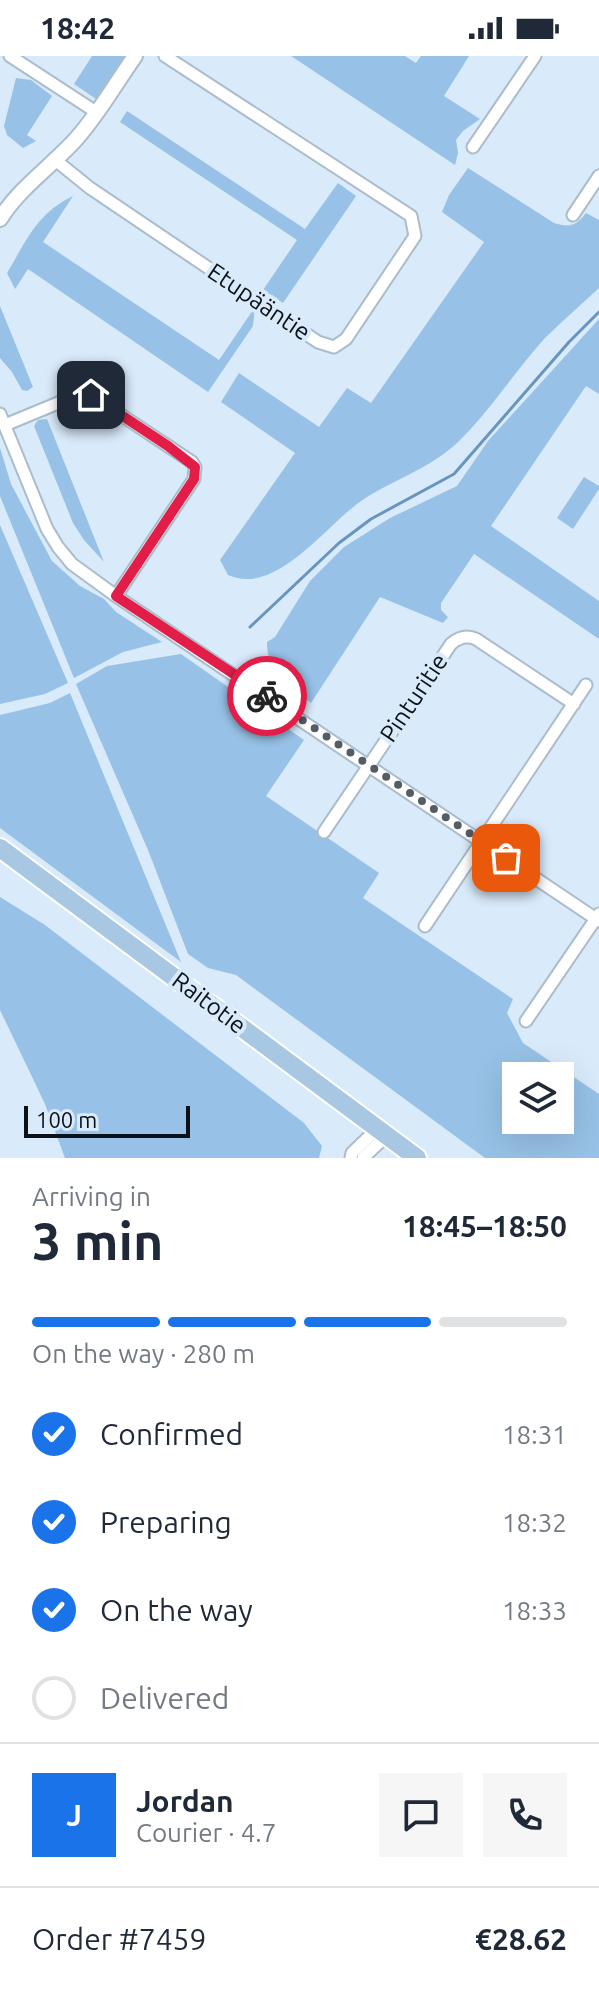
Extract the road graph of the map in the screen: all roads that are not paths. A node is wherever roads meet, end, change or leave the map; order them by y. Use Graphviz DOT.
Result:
graph roads {
  1 [pos="10,56"];
  2 [pos="135,56"];
  3 [pos="165,56"];
  4 [pos="535,56"];
  5 [pos="96,112"];
  6 [pos="473,147"];
  7 [pos="54,159"];
  8 [pos="599,176"];
  9 [pos="573,215"];
  10 [pos="0,219"];
  11 [pos="3,420"];
  12 [pos="116,596"];
  13 [pos="586,685"];
  14 [pos="574,704"];
  15 [pos="369,765"];
  16 [pos="324,832"];
  17 [pos="482,842"];
  18 [pos="0,848"];
  19 [pos="598,918"];
  20 [pos="425,926"];
  21 [pos="526,1021"];
  22 [pos="382,1131"];
  23 [pos="351,1158"];
  24 [pos="363,1158"];
  25 [pos="417,1158"];
  1 -- 5 [label="street"];
  2 -- 5 [label="street"];
  3 -- 7 [label="street, Etupääntie"];
  4 -- 6 [label="street"];
  5 -- 7 [label="street"];
  7 -- 10 [label="street"];
  8 -- 9 [label="street"];
  11 -- 12 [label="street"];
  11 -- 12 [label="street"];
  12 -- 15 [label="street"];
  13 -- 14 [label="street"];
  14 -- 15 [label="street, Pinturitie"];
  14 -- 17 [label="street"];
  15 -- 16 [label="street, Pinturitie"];
  15 -- 17 [label="street"];
  17 -- 19 [label="street"];
  17 -- 20 [label="street"];
  18 -- 22 [label="main road, Raitotie"];
  19 -- 21 [label="street"];
  22 -- 23 [label="street"];
  22 -- 24 [label="street"];
  22 -- 25 [label="main road, Raitotie"];
}
